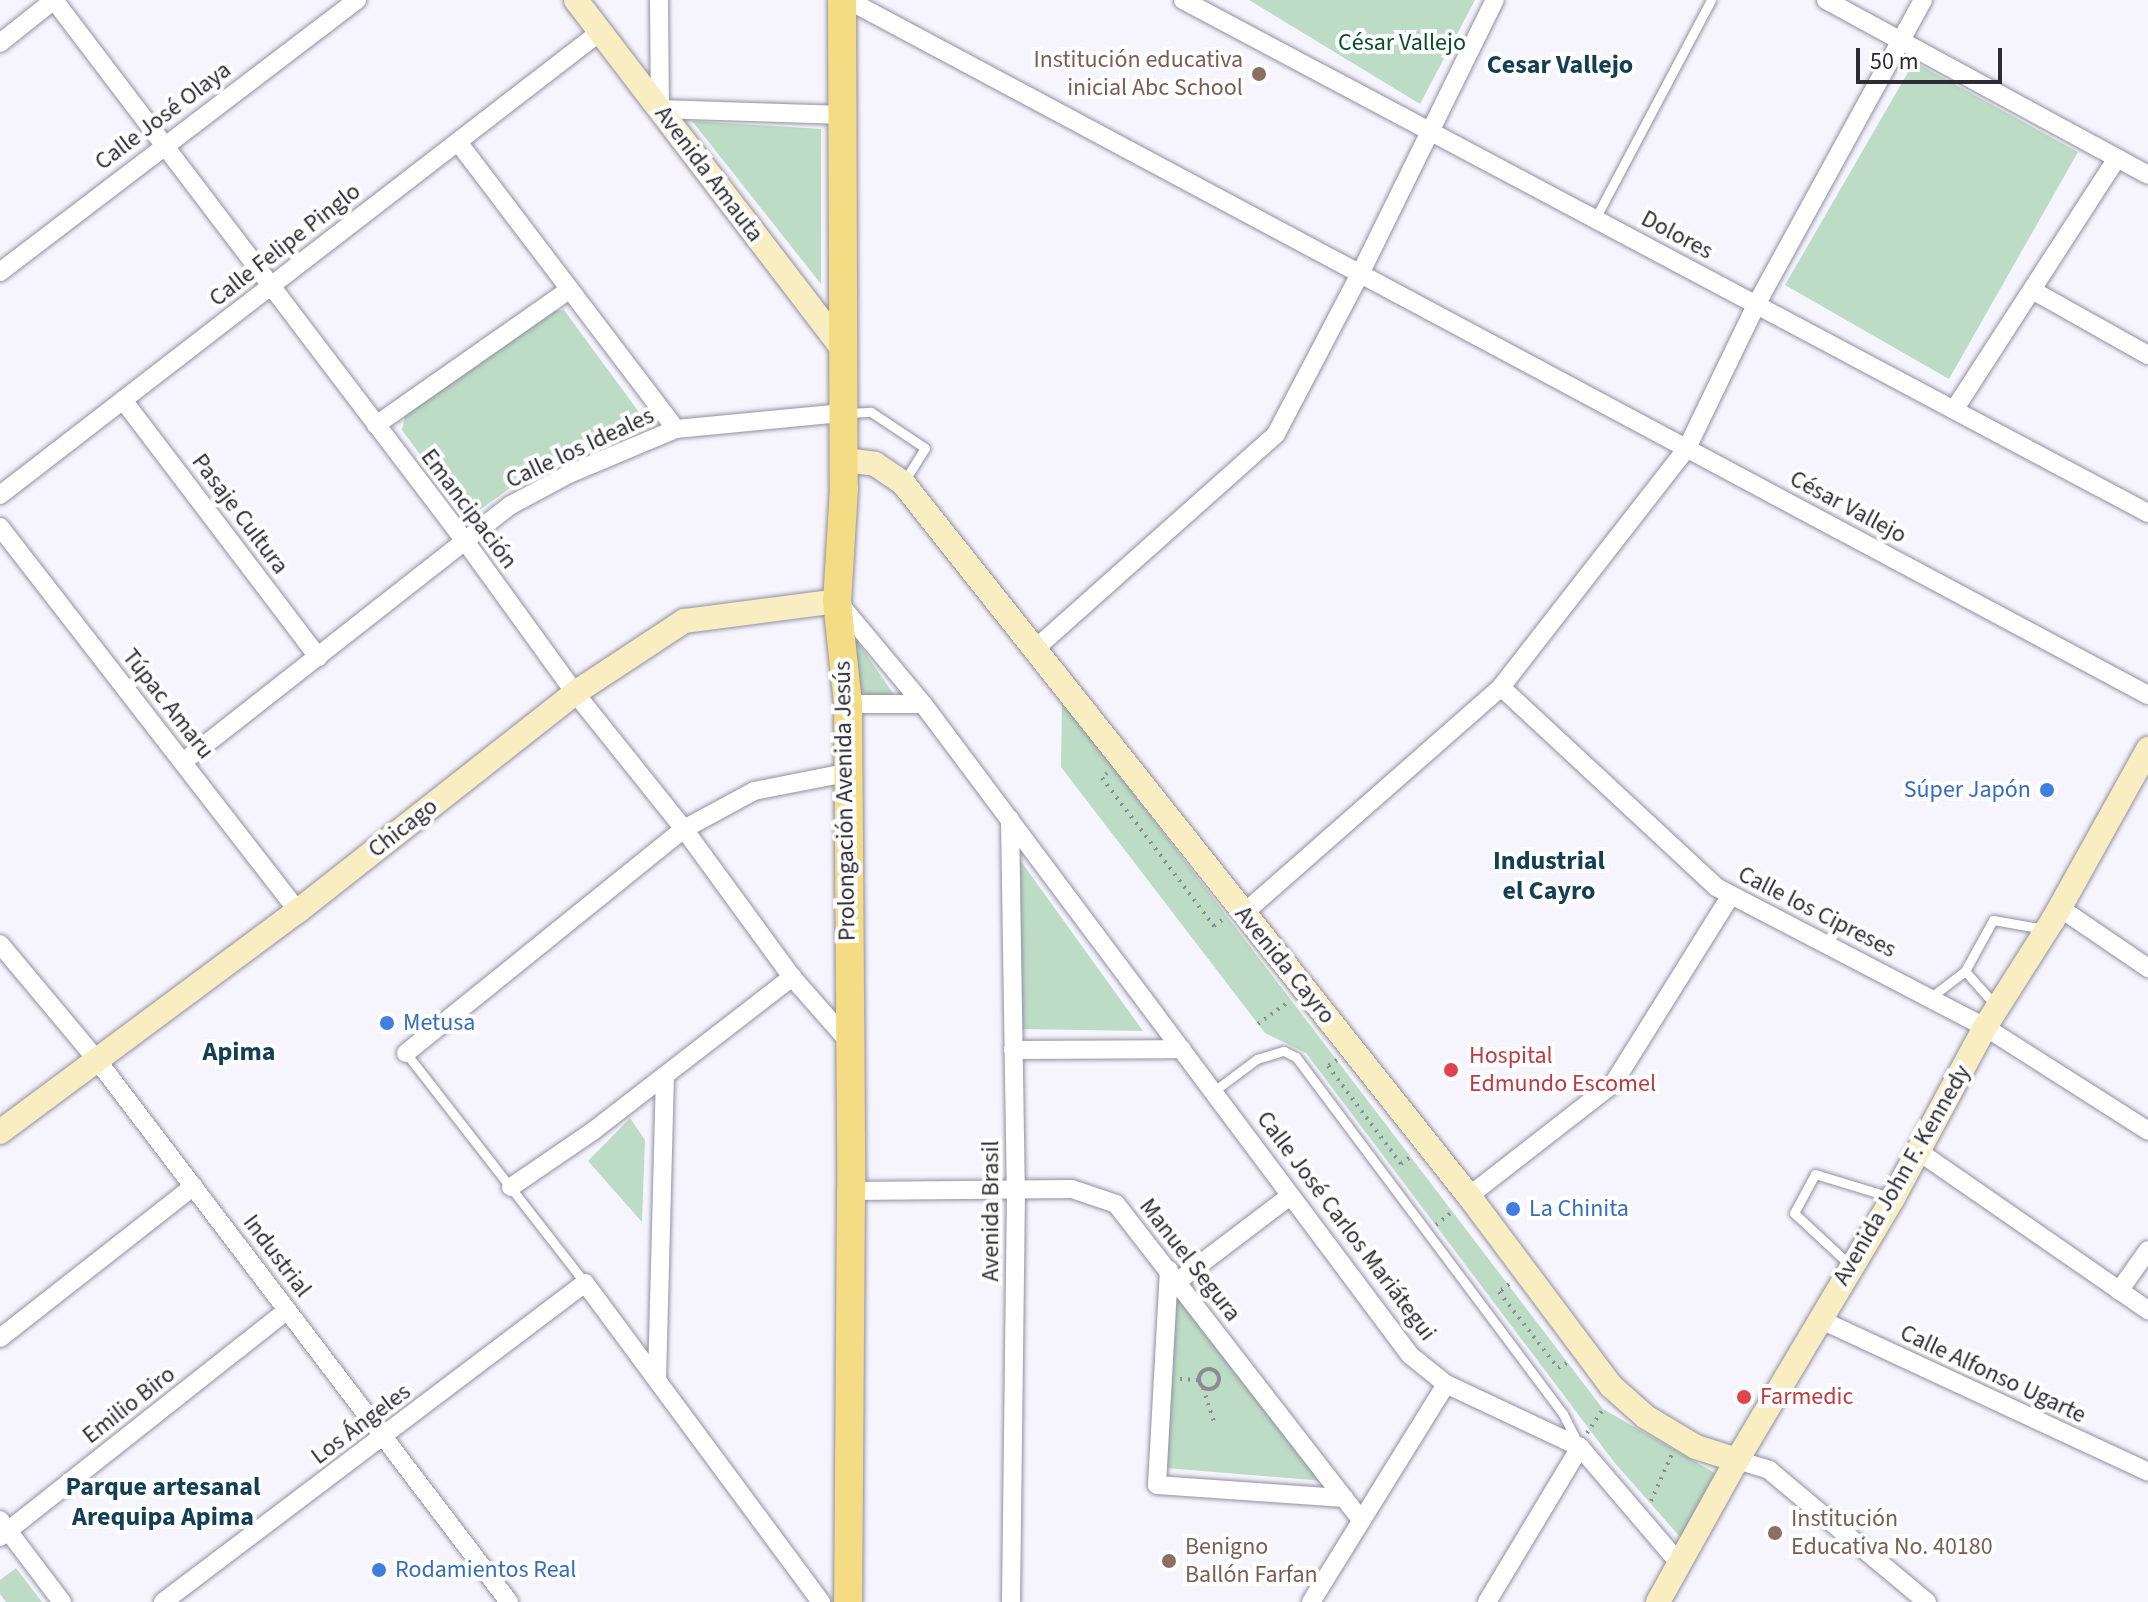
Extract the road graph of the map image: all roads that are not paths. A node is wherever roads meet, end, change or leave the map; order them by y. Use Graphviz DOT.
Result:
graph roads {
  1 [pos="54,0"];
  2 [pos="357,0"];
  3 [pos="576,0"];
  4 [pos="659,0"];
  5 [pos="842,0"];
  6 [pos="848,0"];
  7 [pos="1183,0"];
  8 [pos="1225,0"];
  9 [pos="1495,0"];
  10 [pos="1711,0"];
  11 [pos="1826,0"];
  12 [pos="1923,0"];
  13 [pos="1216,18"];
  14 [pos="600,32"];
  15 [pos="1900,40"];
  16 [pos="0,43"];
  17 [pos="660,109"];
  18 [pos="842,115"];
  19 [pos="1430,131"];
  20 [pos="458,142"];
  21 [pos="164,145"];
  22 [pos="2117,158"];
  23 [pos="2148,175"];
  24 [pos="1595,219"];
  25 [pos="0,272"];
  26 [pos="1360,274"];
  27 [pos="270,287"];
  28 [pos="569,290"];
  29 [pos="2032,290"];
  30 [pos="1756,305"];
  31 [pos="842,348"];
  32 [pos="2148,355"];
  33 [pos="123,400"];
  34 [pos="1954,410"];
  35 [pos="843,413"];
  36 [pos="376,425"];
  37 [pos="676,429"];
  38 [pos="1687,448"];
  39 [pos="844,460"];
  40 [pos="903,483"];
  41 [pos="0,495"];
  42 [pos="2148,513"];
  43 [pos="0,527"];
  44 [pos="465,541"];
  45 [pos="837,601"];
  46 [pos="1035,649"];
  47 [pos="318,657"];
  48 [pos="1501,687"];
  49 [pos="575,693"];
  50 [pos="2148,695"];
  51 [pos="848,704"];
  52 [pos="923,704"];
  53 [pos="2148,749"];
  54 [pos="183,762"];
  55 [pos="846,773"];
  56 [pos="2141,783"];
  57 [pos="1010,819"];
  58 [pos="684,829"];
  59 [pos="1731,895"];
  60 [pos="2060,908"];
  61 [pos="298,911"];
  62 [pos="1236,915"];
  63 [pos="2047,930"];
  64 [pos="0,944"];
  65 [pos="2148,968"];
  66 [pos="1965,971"];
  67 [pos="792,977"];
  68 [pos="1931,997"];
  69 [pos="1991,1017"];
  70 [pos="850,1043"];
  71 [pos="1182,1049"];
  72 [pos="1013,1050"];
  73 [pos="406,1053"];
  74 [pos="97,1060"];
  75 [pos="665,1075"];
  76 [pos="1214,1091"];
  77 [pos="2148,1131"];
  78 [pos="0,1132"];
  79 [pos="1918,1151"];
  80 [pos="194,1186"];
  81 [pos="511,1187"];
  82 [pos="851,1191"];
  83 [pos="1016,1191"];
  84 [pos="1290,1196"];
  85 [pos="1893,1198"];
  86 [pos="1461,1204"];
  87 [pos="2148,1250"];
  88 [pos="1851,1266"];
  89 [pos="1173,1276"];
  90 [pos="585,1283"];
  91 [pos="2119,1291"];
  92 [pos="287,1310"];
  93 [pos="2148,1310"];
  94 [pos="1819,1319"];
  95 [pos="0,1338"];
  96 [pos="657,1380"];
  97 [pos="1446,1384"];
  98 [pos="384,1437"];
  99 [pos="1580,1447"];
  100 [pos="1737,1460"];
  101 [pos="2148,1472"];
  102 [pos="1345,1498"];
  103 [pos="1360,1518"];
  104 [pos="3,1530"];
  105 [pos="1680,1564"];
  106 [pos="62,1602"];
  107 [pos="163,1602"];
  108 [pos="509,1602"];
  109 [pos="821,1602"];
  110 [pos="848,1602"];
  111 [pos="1011,1602"];
  112 [pos="1311,1602"];
  113 [pos="1487,1602"];
  114 [pos="1658,1602"];
  115 [pos="1927,1602"];
  1 -- 16 [label="street"];
  1 -- 21 [label="street, Emancipación"];
  2 -- 21 [label="street, Calle José Olaya"];
  3 -- 14 [label="main road, Avenida Amauta"];
  4 -- 17 [label="street"];
  5 -- 18 [label="main road, Prolongación Avenida Jesús"];
  6 -- 26 [label="street, César Vallejo"];
  7 -- 13 [label="street, Dolores"];
  8 -- 13 [label="street"];
  9 -- 19 [label="street"];
  10 -- 24 [label="lane"];
  11 -- 15 [label="street"];
  12 -- 15 [label="street"];
  13 -- 19 [label="street, Dolores"];
  14 -- 17 [label="main road, Avenida Amauta"];
  14 -- 20 [label="street, Calle Felipe Pinglo"];
  15 -- 22 [label="street"];
  15 -- 30 [label="street"];
  17 -- 18 [label="street"];
  17 -- 31 [label="main road, Avenida Amauta"];
  18 -- 31 [label="main road, Prolongación Avenida Jesús"];
  19 -- 24 [label="street, Dolores"];
  19 -- 26 [label="street"];
  20 -- 27 [label="street, Calle Felipe Pinglo"];
  20 -- 28 [label="street"];
  21 -- 25 [label="street, Calle José Olaya"];
  21 -- 27 [label="street, Emancipación"];
  22 -- 23 [label="street"];
  22 -- 29 [label="street"];
  24 -- 30 [label="street, Dolores"];
  26 -- 38 [label="street, César Vallejo"];
  26 -- 46 [label="street"];
  27 -- 33 [label="street, Calle Felipe Pinglo"];
  27 -- 36 [label="street, Emancipación"];
  28 -- 36 [label="street"];
  28 -- 37 [label="street"];
  29 -- 32 [label="street"];
  29 -- 34 [label="street"];
  30 -- 34 [label="street, Dolores"];
  30 -- 38 [label="street"];
  31 -- 35 [label="main road, Prolongación Avenida Jesús"];
  33 -- 41 [label="street, Calle Felipe Pinglo"];
  33 -- 47 [label="street, Pasaje Cultura"];
  34 -- 42 [label="street, Dolores"];
  35 -- 37 [label="street, Calle los Ideales"];
  35 -- 39 [label="main road, Prolongación Avenida Jesús"];
  35 -- 40 [label="lane"];
  36 -- 44 [label="street, Emancipación"];
  37 -- 44 [label="street, Calle los Ideales"];
  38 -- 48 [label="street"];
  38 -- 50 [label="street, César Vallejo"];
  39 -- 40 [label="main road, Avenida Cayro"];
  39 -- 45 [label="main road, Prolongación Avenida Jesús"];
  40 -- 46 [label="main road, Avenida Cayro"];
  43 -- 54 [label="street, Túpac Amaru"];
  44 -- 47 [label="street, Calle los Ideales"];
  44 -- 49 [label="street, Emancipación"];
  45 -- 49 [label="main road, Chicago"];
  45 -- 51 [label="main road, Prolongación Avenida Jesús"];
  45 -- 52 [label="street, Calle José Carlos Mariátegui"];
  46 -- 62 [label="main road, Avenida Cayro"];
  47 -- 54 [label="street, Calle los Ideales"];
  48 -- 59 [label="street, Calle los Cipreses"];
  48 -- 62 [label="street"];
  49 -- 58 [label="street, Emancipación"];
  49 -- 61 [label="main road, Chicago"];
  51 -- 52 [label="street"];
  51 -- 55 [label="main road, Prolongación Avenida Jesús"];
  52 -- 57 [label="street, Calle José Carlos Mariátegui"];
  53 -- 56 [label="main road, Avenida John F. Kennedy"];
  54 -- 61 [label="street, Túpac Amaru"];
  55 -- 58 [label="street"];
  55 -- 70 [label="main road, Prolongación Avenida Jesús"];
  56 -- 60 [label="main road, Avenida John F. Kennedy"];
  57 -- 71 [label="street, Calle José Carlos Mariátegui"];
  57 -- 72 [label="street, Avenida Brasil"];
  58 -- 67 [label="street, Emancipación"];
  58 -- 73 [label="street"];
  59 -- 68 [label="street, Calle los Cipreses"];
  59 -- 86 [label="street"];
  60 -- 63 [label="main road, Avenida John F. Kennedy"];
  60 -- 65 [label="street"];
  61 -- 74 [label="main road, Chicago"];
  62 -- 86 [label="main road, Avenida Cayro"];
  63 -- 66 [label="lane"];
  63 -- 69 [label="main road, Avenida John F. Kennedy"];
  64 -- 74 [label="street, Industrial"];
  66 -- 68 [label="lane"];
  66 -- 69 [label="lane"];
  67 -- 70 [label="street, Emancipación"];
  67 -- 75 [label="street"];
  68 -- 69 [label="street, Calle los Cipreses"];
  69 -- 77 [label="street, Calle los Cipreses"];
  69 -- 79 [label="main road, Avenida John F. Kennedy"];
  70 -- 82 [label="main road, Prolongación Avenida Jesús"];
  71 -- 72 [label="street"];
  71 -- 76 [label="street, Calle José Carlos Mariátegui"];
  72 -- 83 [label="street, Avenida Brasil"];
  73 -- 81 [label="lane"];
  74 -- 78 [label="main road, Chicago"];
  74 -- 80 [label="street, Industrial"];
  75 -- 81 [label="street"];
  75 -- 96 [label="street"];
  76 -- 84 [label="street, Calle José Carlos Mariátegui"];
  76 -- 99 [label="lane"];
  79 -- 85 [label="main road, Avenida John F. Kennedy"];
  79 -- 91 [label="street"];
  80 -- 92 [label="street, Industrial"];
  80 -- 95 [label="street"];
  81 -- 90 [label="lane"];
  82 -- 83 [label="street, Manuel Segura"];
  82 -- 110 [label="main road, Prolongación Avenida Jesús"];
  83 -- 89 [label="street, Manuel Segura"];
  83 -- 111 [label="street, Avenida Brasil"];
  84 -- 89 [label="street"];
  84 -- 97 [label="street, Calle José Carlos Mariátegui"];
  85 -- 88 [label="main road, Avenida John F. Kennedy"];
  85 -- 88 [label="lane"];
  86 -- 100 [label="main road, Avenida Cayro"];
  87 -- 91 [label="street"];
  88 -- 94 [label="main road, Avenida John F. Kennedy"];
  89 -- 102 [label="street, Manuel Segura"];
  89 -- 102 [label="street"];
  90 -- 96 [label="street"];
  90 -- 98 [label="street, Los Ángeles"];
  91 -- 93 [label="street"];
  92 -- 98 [label="street, Industrial"];
  92 -- 104 [label="street, Emilio Biro"];
  94 -- 100 [label="main road, Avenida John F. Kennedy"];
  94 -- 101 [label="street, Calle Alfonso Ugarte"];
  96 -- 109 [label="street"];
  97 -- 99 [label="street, Calle José Carlos Mariátegui"];
  97 -- 103 [label="street"];
  98 -- 107 [label="street, Los Ángeles"];
  98 -- 108 [label="street, Industrial"];
  99 -- 105 [label="street"];
  99 -- 113 [label="street"];
  100 -- 105 [label="main road, Avenida John F. Kennedy"];
  100 -- 115 [label="street"];
  102 -- 103 [label="street, Manuel Segura"];
  103 -- 112 [label="street"];
  104 -- 106 [label="street"];
  105 -- 114 [label="main road, Avenida John F. Kennedy"];
}
